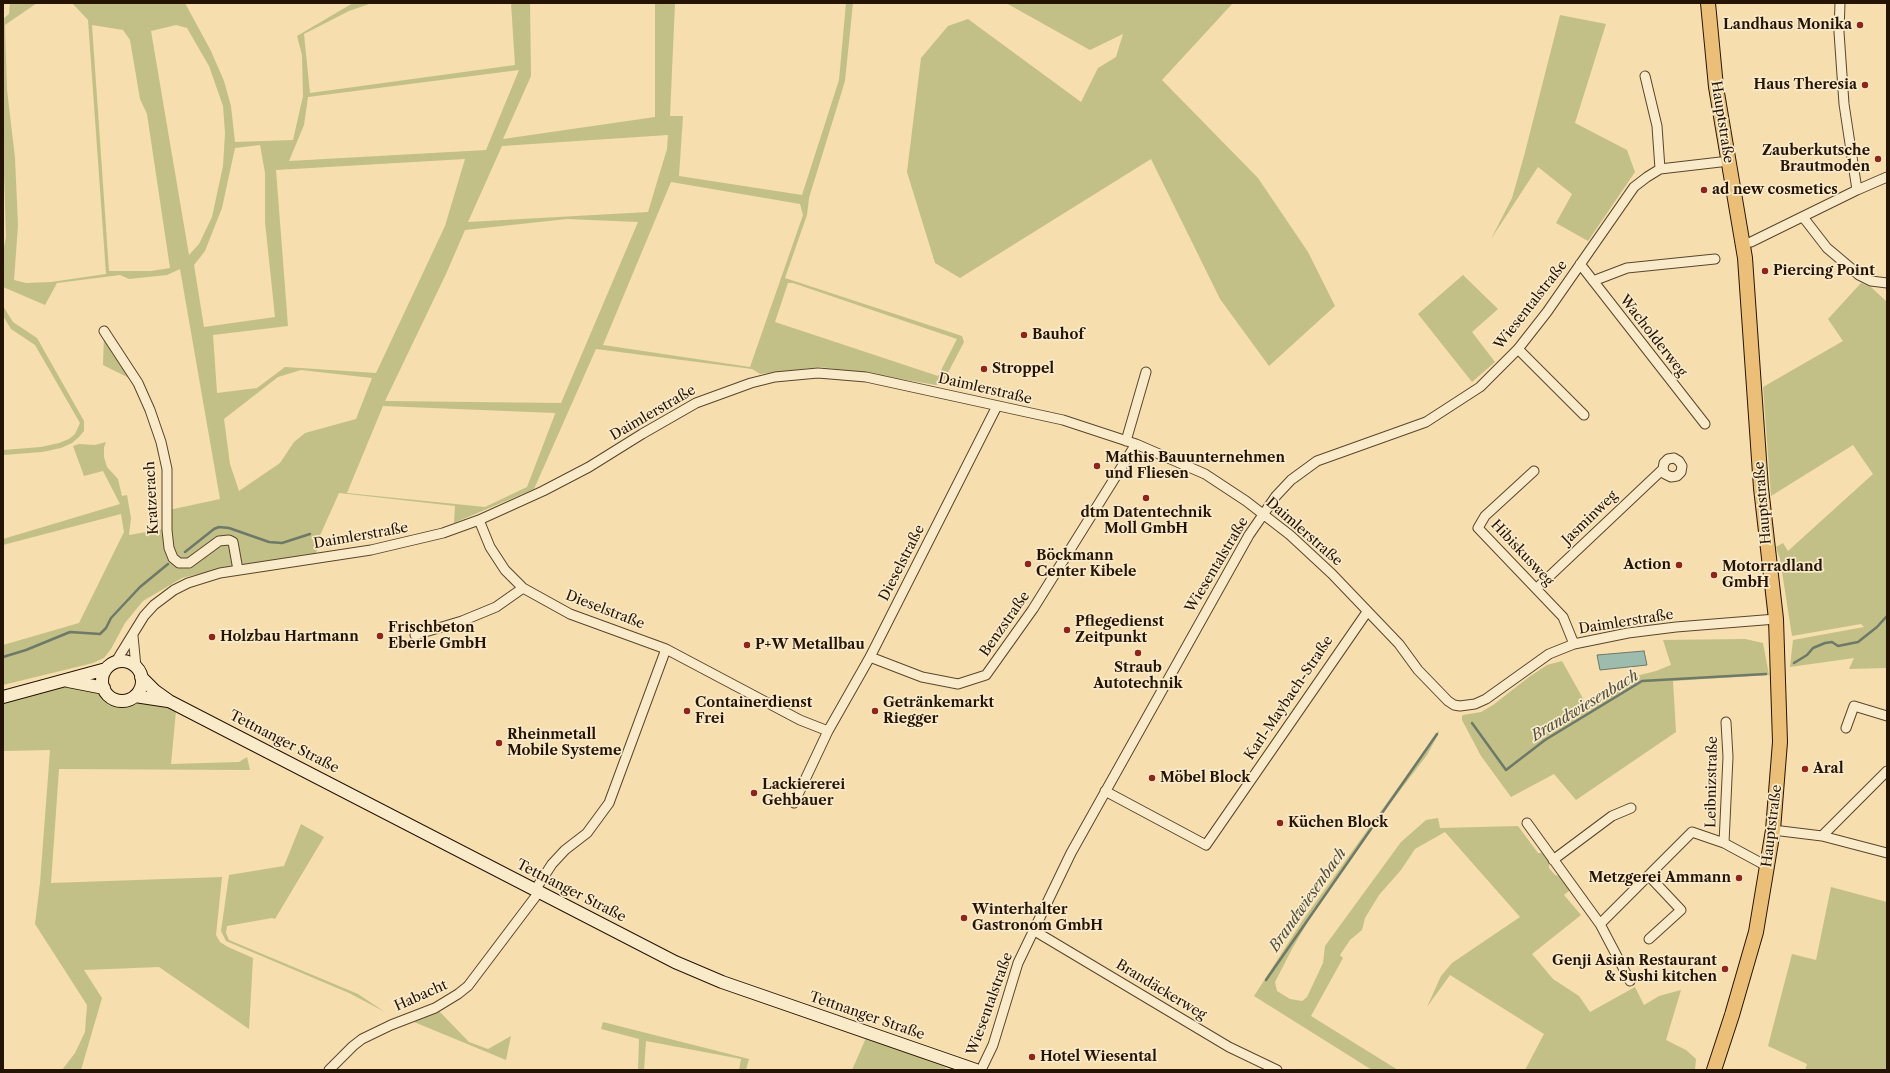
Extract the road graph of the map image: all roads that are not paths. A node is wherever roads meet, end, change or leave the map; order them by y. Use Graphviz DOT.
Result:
graph roads {
  1 [pos="1708,3"];
  2 [pos="1840,3"];
  3 [pos="1645,76"];
  4 [pos="1729,161"];
  5 [pos="1660,169"];
  6 [pos="1887,177"];
  7 [pos="1857,190"];
  8 [pos="1803,217"];
  9 [pos="1743,244"];
  10 [pos="1716,259"];
  11 [pos="1580,264"];
  12 [pos="1593,281"];
  13 [pos="1887,283"];
  14 [pos="104,331"];
  15 [pos="1518,349"];
  16 [pos="1146,372"];
  17 [pos="997,406"];
  18 [pos="1584,415"];
  19 [pos="1705,424"];
  20 [pos="1126,441"];
  21 [pos="1136,444"];
  22 [pos="1663,469"];
  23 [pos="1534,471"];
  24 [pos="1263,514"];
  25 [pos="479,520"];
  26 [pos="238,570"];
  27 [pos="522,588"];
  28 [pos="1537,588"];
  29 [pos="1367,612"];
  30 [pos="1776,619"];
  31 [pos="416,635"];
  32 [pos="133,636"];
  33 [pos="1574,644"];
  34 [pos="666,649"];
  35 [pos="870,657"];
  36 [pos="110,666"];
  37 [pos="138,672"];
  38 [pos="67,680"];
  39 [pos="104,688"];
  40 [pos="135,696"];
  41 [pos="3,697"];
  42 [pos="170,701"];
  43 [pos="1887,716"];
  44 [pos="1726,722"];
  45 [pos="1846,728"];
  46 [pos="828,731"];
  47 [pos="1887,771"];
  48 [pos="1105,791"];
  49 [pos="794,803"];
  50 [pos="1631,808"];
  51 [pos="1527,823"];
  52 [pos="1773,830"];
  53 [pos="1822,836"];
  54 [pos="1724,843"];
  55 [pos="1887,853"];
  56 [pos="1554,860"];
  57 [pos="1768,864"];
  58 [pos="1649,876"];
  59 [pos="537,891"];
  60 [pos="1600,924"];
  61 [pos="1033,930"];
  62 [pos="1649,939"];
  63 [pos="1630,981"];
  64 [pos="329,1070"];
  65 [pos="976,1070"];
  66 [pos="981,1070"];
  67 [pos="1277,1070"];
  68 [pos="1714,1070"];
  1 -- 4 [label="main road, Hauptstraße"];
  2 -- 7 [label="street"];
  3 -- 5 [label="street"];
  4 -- 5 [label="street, Wiesentalstraße"];
  4 -- 9 [label="main road, Hauptstraße"];
  5 -- 11 [label="street, Wiesentalstraße"];
  6 -- 7 [label="street"];
  7 -- 8 [label="street"];
  8 -- 9 [label="street"];
  8 -- 13 [label="street"];
  9 -- 30 [label="main road, Hauptstraße"];
  10 -- 12 [label="street"];
  11 -- 12 [label="street, Wacholderweg"];
  11 -- 15 [label="street, Wiesentalstraße"];
  12 -- 19 [label="street, Wacholderweg"];
  14 -- 26 [label="street, Kratzerach"];
  15 -- 18 [label="street"];
  15 -- 24 [label="street, Wiesentalstraße"];
  16 -- 20 [label="street"];
  17 -- 20 [label="street, Daimlerstraße"];
  17 -- 25 [label="street, Daimlerstraße"];
  17 -- 35 [label="street, Dieselstraße"];
  20 -- 21 [label="street, Daimlerstraße"];
  21 -- 24 [label="street, Daimlerstraße"];
  21 -- 35 [label="street, Benzstraße"];
  22 -- 28 [label="street, Jasminweg"];
  23 -- 28 [label="street, Hibiskusweg"];
  24 -- 29 [label="street, Daimlerstraße"];
  24 -- 48 [label="street, Wiesentalstraße"];
  25 -- 26 [label="street, Daimlerstraße"];
  25 -- 27 [label="street, Dieselstraße"];
  26 -- 32 [label="street, Daimlerstraße"];
  27 -- 31 [label="street"];
  27 -- 34 [label="street, Dieselstraße"];
  28 -- 33 [label="street, Hibiskusweg"];
  29 -- 33 [label="street, Daimlerstraße"];
  29 -- 48 [label="street, Karl-Maybach-Straße"];
  30 -- 33 [label="street, Daimlerstraße"];
  30 -- 52 [label="main road, Hauptstraße"];
  32 -- 36 [label="street, Daimlerstraße"];
  32 -- 37 [label="street"];
  34 -- 46 [label="street, Dieselstraße"];
  34 -- 59 [label="street, Habacht"];
  35 -- 46 [label="street, Dieselstraße"];
  36 -- 37 [label="main road"];
  36 -- 38 [label="main road"];
  36 -- 39 [label="main road"];
  37 -- 40 [label="main road"];
  37 -- 42 [label="main road, Tettnanger Straße"];
  38 -- 39 [label="main road"];
  38 -- 41 [label="main road"];
  39 -- 40 [label="main road"];
  40 -- 42 [label="main road, Tettnanger Straße"];
  42 -- 59 [label="main road, Tettnanger Straße"];
  43 -- 45 [label="street"];
  44 -- 54 [label="street, Leibnizstraße"];
  46 -- 49 [label="street, Dieselstraße"];
  47 -- 53 [label="street"];
  48 -- 61 [label="street, Wiesentalstraße"];
  50 -- 56 [label="street"];
  51 -- 56 [label="street"];
  52 -- 53 [label="street"];
  52 -- 57 [label="main road, Hauptstraße"];
  53 -- 55 [label="street"];
  54 -- 57 [label="street"];
  54 -- 58 [label="street"];
  56 -- 60 [label="street"];
  57 -- 68 [label="main road, Hauptstraße"];
  58 -- 60 [label="street"];
  58 -- 62 [label="street"];
  59 -- 64 [label="street, Habacht"];
  59 -- 65 [label="main road, Tettnanger Straße"];
  60 -- 63 [label="street"];
  61 -- 66 [label="street, Wiesentalstraße"];
  61 -- 67 [label="street, Brandäckerweg"];
}
